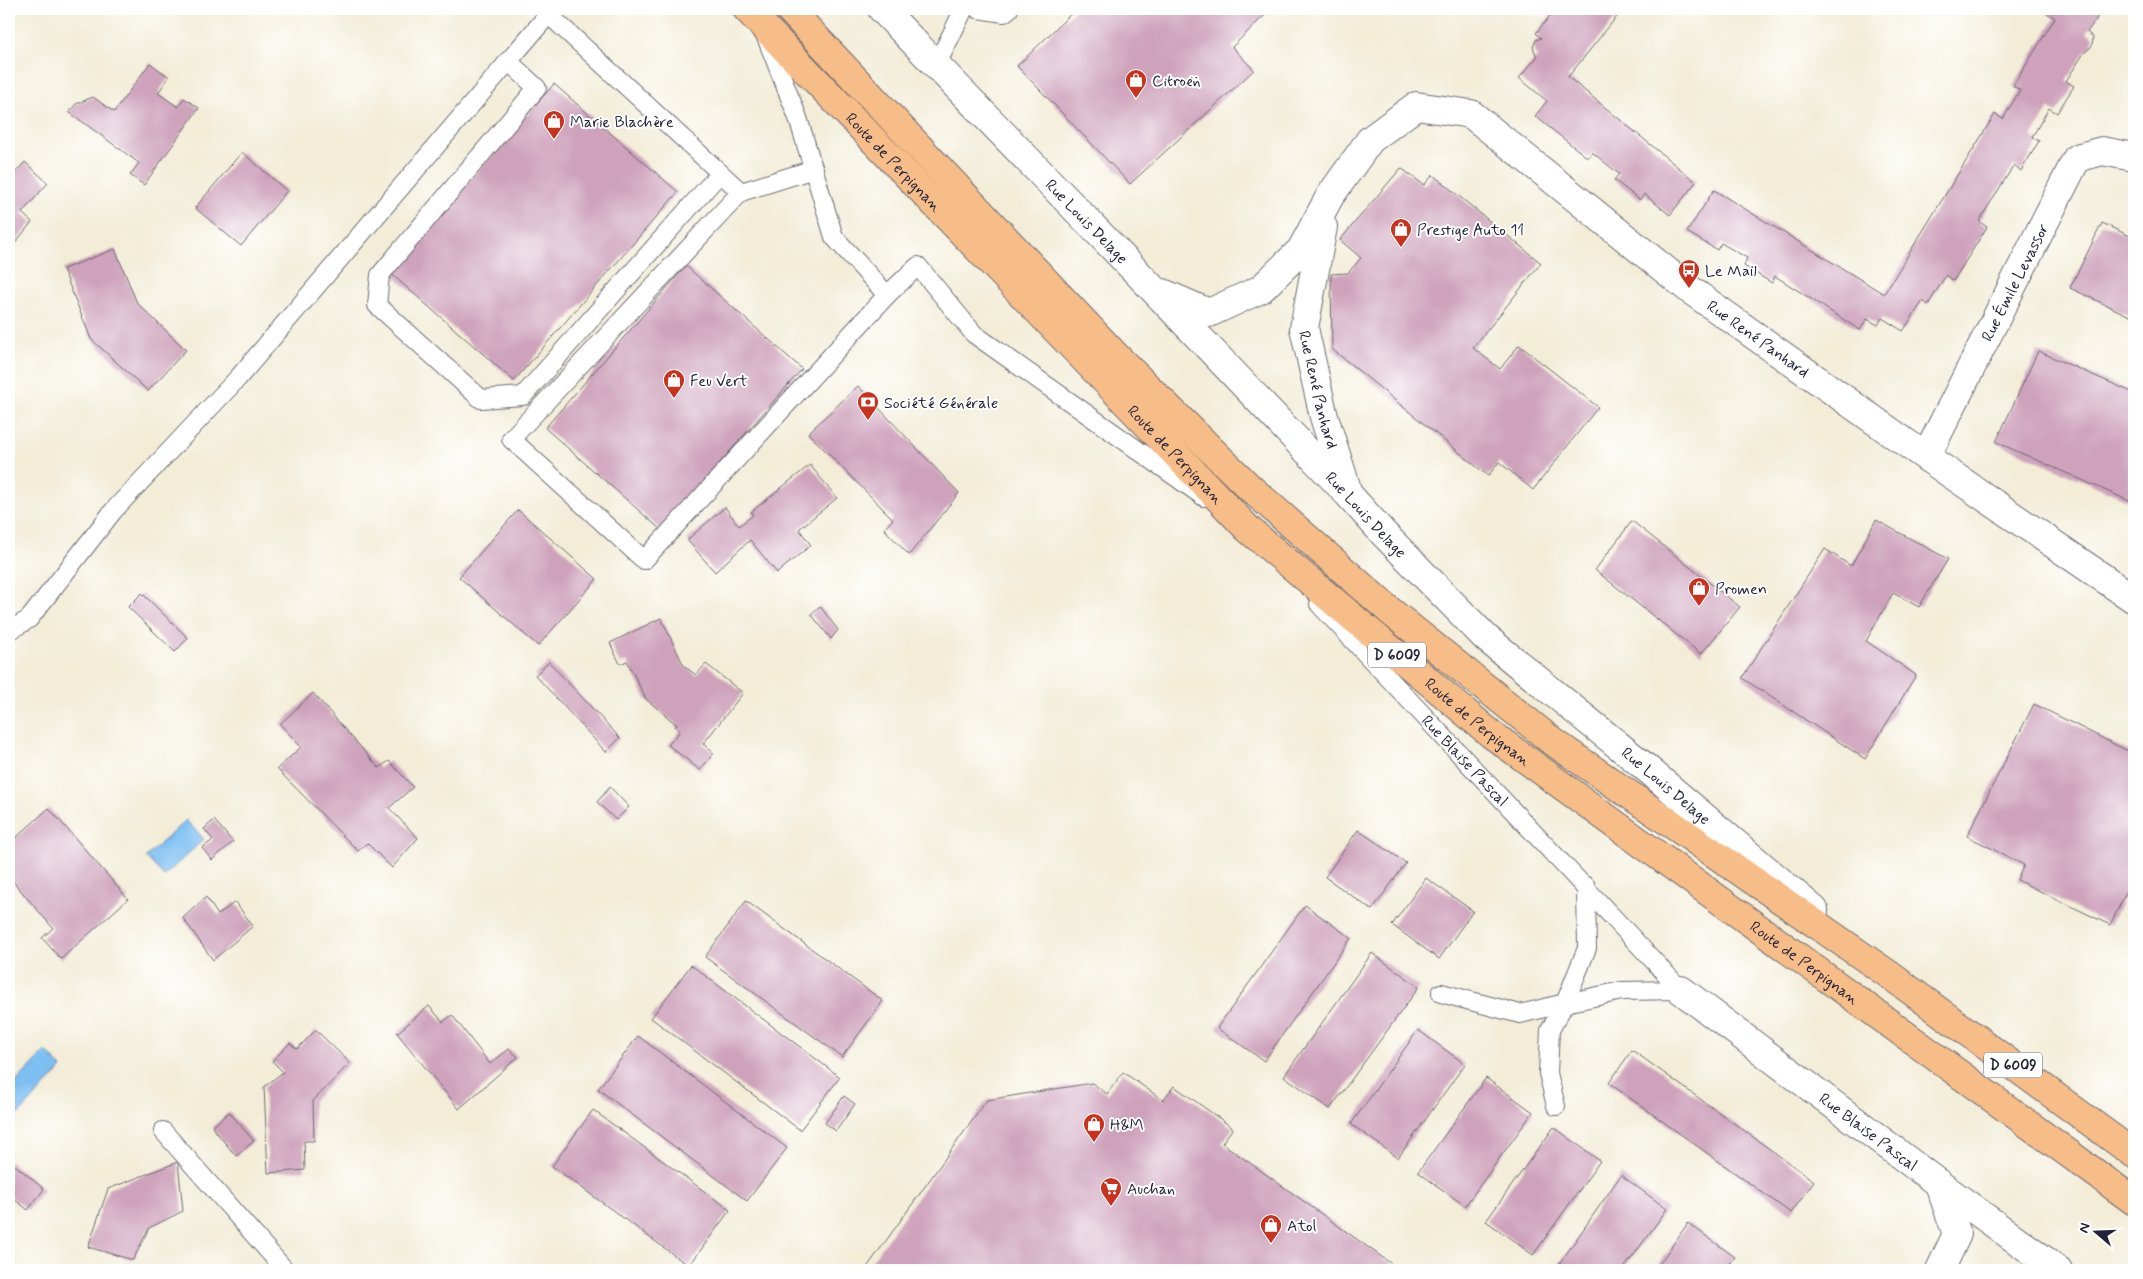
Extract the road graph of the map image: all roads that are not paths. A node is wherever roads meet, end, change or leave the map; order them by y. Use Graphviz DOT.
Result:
graph roads {
  1 [pos="789,9"];
  2 [pos="882,9"];
  3 [pos="964,9"];
  4 [pos="978,9"];
  5 [pos="1009,9"];
  6 [pos="550,12"];
  7 [pos="754,16"];
  8 [pos="508,62"];
  9 [pos="936,66"];
  10 [pos="2134,157"];
  11 [pos="814,169"];
  12 [pos="720,173"];
  13 [pos="741,192"];
  14 [pos="1330,196"];
  15 [pos="1153,289"];
  16 [pos="888,295"];
  17 [pos="1926,457"];
  18 [pos="1348,494"];
  19 [pos="1248,529"];
  20 [pos="2134,599"];
  21 [pos="9,631"];
  22 [pos="1586,886"];
  23 [pos="1892,976"];
  24 [pos="1681,990"];
  25 [pos="1441,993"];
  26 [pos="1565,1003"];
  27 [pos="1556,1106"];
  28 [pos="163,1131"];
  29 [pos="2134,1154"];
  30 [pos="1939,1184"];
  31 [pos="2134,1201"];
  32 [pos="285,1270"];
  33 [pos="1940,1270"];
  34 [pos="2058,1270"];
  1 -- 23 [label="main road, Route de Perpignan / D 6009"];
  2 -- 9 [label="street, Rue Louis Delage"];
  3 -- 9 [label="lane"];
  4 -- 5 [label="lane"];
  6 -- 8 [label="lane"];
  6 -- 12 [label="lane"];
  7 -- 11 [label="lane"];
  7 -- 19 [label="main road, Route de Perpignan / D 6009"];
  8 -- 12 [label="lane"];
  8 -- 21 [label="lane"];
  9 -- 15 [label="street, Rue Louis Delage"];
  10 -- 17 [label="street, Rue Émile Levassor"];
  11 -- 13 [label="lane"];
  11 -- 16 [label="lane"];
  12 -- 13 [label="lane"];
  13 -- 16 [label="lane"];
  14 -- 15 [label="street, Rue René Panhard"];
  14 -- 17 [label="street, Rue René Panhard"];
  14 -- 18 [label="street, Rue René Panhard"];
  15 -- 18 [label="street, Rue Louis Delage"];
  16 -- 19 [label="lane, Rue Blaise Pascal"];
  17 -- 20 [label="street, Rue René Panhard"];
  18 -- 23 [label="street, Rue Louis Delage"];
  19 -- 22 [label="lane, Rue Blaise Pascal"];
  19 -- 31 [label="main road, Route de Perpignan / D 6009"];
  22 -- 24 [label="lane, Rue Blaise Pascal"];
  22 -- 26 [label="lane"];
  23 -- 29 [label="main road, Route de Perpignan / D 6009"];
  24 -- 26 [label="lane"];
  24 -- 30 [label="street, Rue Blaise Pascal"];
  25 -- 26 [label="lane"];
  26 -- 27 [label="lane"];
  28 -- 32 [label="lane"];
  30 -- 33 [label="street"];
  30 -- 34 [label="street, Rue Blaise Pascal"];
}
